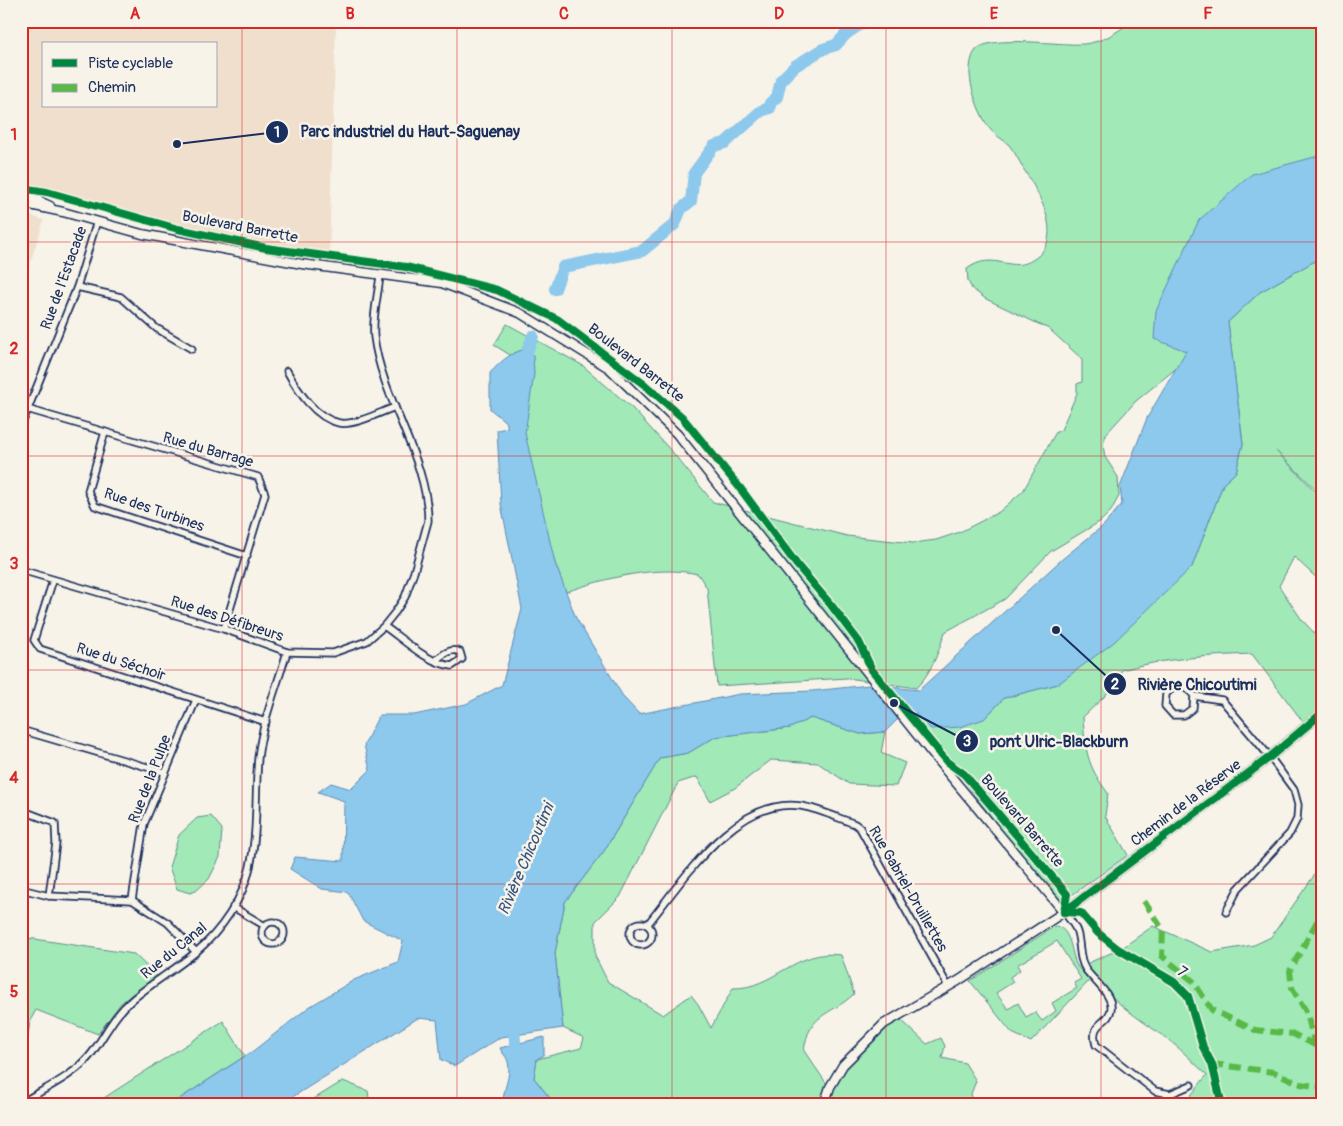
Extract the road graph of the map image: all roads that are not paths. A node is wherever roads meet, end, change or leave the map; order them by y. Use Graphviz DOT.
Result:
graph roads {
  1 [pos="21,193"];
  2 [pos="21,203"];
  3 [pos="63,212"];
  4 [pos="97,221"];
  5 [pos="380,276"];
  6 [pos="77,287"];
  7 [pos="192,348"];
  8 [pos="287,371"];
  9 [pos="395,407"];
  10 [pos="26,409"];
  11 [pos="21,426"];
  12 [pos="105,432"];
  13 [pos="247,556"];
  14 [pos="21,570"];
  15 [pos="53,580"];
  16 [pos="384,626"];
  17 [pos="224,629"];
  18 [pos="287,652"];
  19 [pos="435,661"];
  20 [pos="1194,696"];
  21 [pos="196,700"];
  22 [pos="1322,713"];
  23 [pos="266,722"];
  24 [pos="21,730"];
  25 [pos="1270,757"];
  26 [pos="164,772"];
  27 [pos="21,810"];
  28 [pos="21,889"];
  29 [pos="49,896"];
  30 [pos="132,900"];
  31 [pos="233,907"];
  32 [pos="1064,912"];
  33 [pos="1226,912"];
  34 [pos="647,925"];
  35 [pos="265,926"];
  36 [pos="196,952"];
  37 [pos="948,986"];
  38 [pos="1192,1084"];
  39 [pos="21,1103"];
  40 [pos="824,1105"];
  1 -- 3 [label="street, Boulevard Barrette"];
  2 -- 3 [label="street, Boulevard Barrette"];
  3 -- 4 [label="street, Boulevard Barrette"];
  4 -- 5 [label="street, Boulevard Barrette"];
  4 -- 6 [label="street, Rue de l'Estacade"];
  5 -- 9 [label="street, Rue des Défibreurs"];
  5 -- 32 [label="street, Boulevard Barrette"];
  6 -- 7 [label="street"];
  6 -- 10 [label="street, Rue de l'Estacade"];
  8 -- 9 [label="street"];
  9 -- 16 [label="street, Rue des Défibreurs"];
  10 -- 11 [label="street, Rue de l'Estacade"];
  10 -- 12 [label="street, Rue du Barrage"];
  12 -- 13 [label="street, Rue des Turbines"];
  12 -- 13 [label="street, Rue du Barrage"];
  13 -- 17 [label="street, Rue du Barrage"];
  14 -- 15 [label="street, Rue des Défibreurs"];
  15 -- 17 [label="street, Rue des Défibreurs"];
  15 -- 21 [label="street, Rue du Séchoir"];
  16 -- 18 [label="street, Rue des Défibreurs"];
  16 -- 19 [label="street"];
  17 -- 18 [label="street, Rue des Défibreurs"];
  18 -- 23 [label="street, Rue du Canal"];
  20 -- 20 [label="street"];
  20 -- 25 [label="street"];
  21 -- 23 [label="street, Rue du Séchoir"];
  21 -- 26 [label="street, Rue de la Pulpe"];
  22 -- 25 [label="street, Chemin de la Réserve"];
  23 -- 31 [label="street, Rue du Canal"];
  24 -- 26 [label="street"];
  25 -- 32 [label="street, Chemin de la Réserve"];
  25 -- 33 [label="street"];
  26 -- 30 [label="street, Rue de la Pulpe"];
  27 -- 29 [label="street"];
  28 -- 29 [label="street"];
  29 -- 30 [label="street"];
  30 -- 36 [label="street"];
  31 -- 35 [label="street"];
  31 -- 36 [label="street, Rue du Canal"];
  32 -- 37 [label="street, Chemin de la Réserve"];
  32 -- 38 [label="street"];
  34 -- 37 [label="street, Rue Gabriel-Druillettes"];
  36 -- 39 [label="street, Rue du Canal"];
  37 -- 40 [label="street, Chemin de la Réserve"];
}
